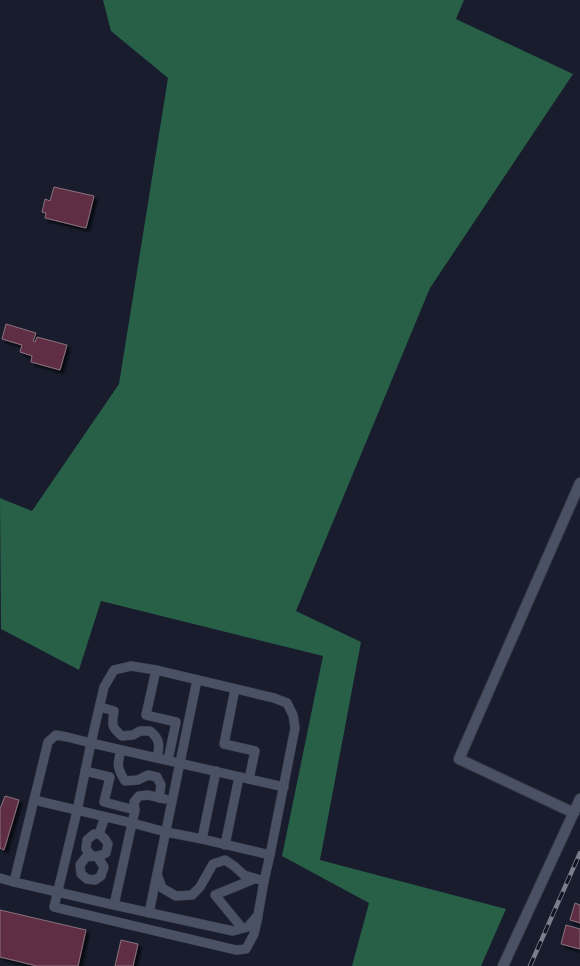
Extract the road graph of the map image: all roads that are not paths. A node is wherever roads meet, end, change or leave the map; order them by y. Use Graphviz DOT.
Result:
graph roads {
  1 [pos="580,483"];
  2 [pos="156,670"];
  3 [pos="197,680"];
  4 [pos="235,688"];
  5 [pos="100,707"];
  6 [pos="91,743"];
  7 [pos="121,750"];
  8 [pos="157,758"];
  9 [pos="168,760"];
  10 [pos="180,763"];
  11 [pos="85,771"];
  12 [pos="216,772"];
  13 [pos="239,777"];
  14 [pos="249,779"];
  15 [pos="284,788"];
  16 [pos="159,798"];
  17 [pos="580,799"];
  18 [pos="34,800"];
  19 [pos="172,800"];
  20 [pos="77,810"];
  21 [pos="135,810"];
  22 [pos="574,813"];
  23 [pos="104,817"];
  24 [pos="132,823"];
  25 [pos="166,832"];
  26 [pos="100,834"];
  27 [pos="202,839"];
  28 [pos="225,845"];
  29 [pos="270,855"];
  30 [pos="95,856"];
  31 [pos="111,874"];
  32 [pos="157,874"];
  33 [pos="0,878"];
  34 [pos="254,879"];
  35 [pos="264,881"];
  36 [pos="14,882"];
  37 [pos="57,892"];
  38 [pos="114,905"];
  39 [pos="149,913"];
  40 [pos="258,915"];
  41 [pos="242,928"];
  42 [pos="503,966"];
  1 -- 22 [label="street"];
  2 -- 3 [label="lane"];
  2 -- 5 [label="lane"];
  2 -- 9 [label="lane"];
  3 -- 4 [label="lane"];
  3 -- 10 [label="lane"];
  4 -- 14 [label="lane"];
  4 -- 15 [label="lane"];
  5 -- 6 [label="lane"];
  5 -- 8 [label="lane"];
  6 -- 7 [label="lane"];
  6 -- 11 [label="lane"];
  6 -- 18 [label="lane"];
  7 -- 8 [label="lane"];
  7 -- 16 [label="lane"];
  8 -- 9 [label="lane"];
  9 -- 10 [label="lane"];
  10 -- 12 [label="lane"];
  10 -- 19 [label="lane"];
  11 -- 20 [label="lane"];
  11 -- 21 [label="lane"];
  12 -- 13 [label="lane"];
  12 -- 27 [label="lane"];
  13 -- 14 [label="lane"];
  13 -- 28 [label="lane"];
  14 -- 15 [label="lane"];
  15 -- 29 [label="lane"];
  16 -- 19 [label="lane"];
  16 -- 21 [label="lane"];
  17 -- 22 [label="street"];
  18 -- 20 [label="lane"];
  18 -- 36 [label="lane"];
  19 -- 25 [label="lane"];
  20 -- 23 [label="lane"];
  20 -- 37 [label="lane"];
  21 -- 24 [label="lane"];
  22 -- 42 [label="street"];
  23 -- 24 [label="lane"];
  23 -- 26 [label="lane"];
  24 -- 25 [label="lane"];
  24 -- 31 [label="lane"];
  25 -- 27 [label="lane"];
  25 -- 32 [label="lane"];
  26 -- 30 [label="lane"];
  26 -- 30 [label="lane"];
  27 -- 28 [label="lane"];
  28 -- 29 [label="lane"];
  29 -- 35 [label="lane"];
  30 -- 31 [label="lane"];
  30 -- 31 [label="lane"];
  31 -- 38 [label="lane"];
  32 -- 34 [label="lane"];
  32 -- 39 [label="lane"];
  33 -- 36 [label="lane"];
  34 -- 35 [label="lane"];
  34 -- 41 [label="lane"];
  35 -- 40 [label="lane"];
  36 -- 37 [label="lane"];
  37 -- 38 [label="lane"];
  37 -- 40 [label="lane"];
  38 -- 39 [label="lane"];
  39 -- 41 [label="lane"];
  40 -- 41 [label="lane"];
}
